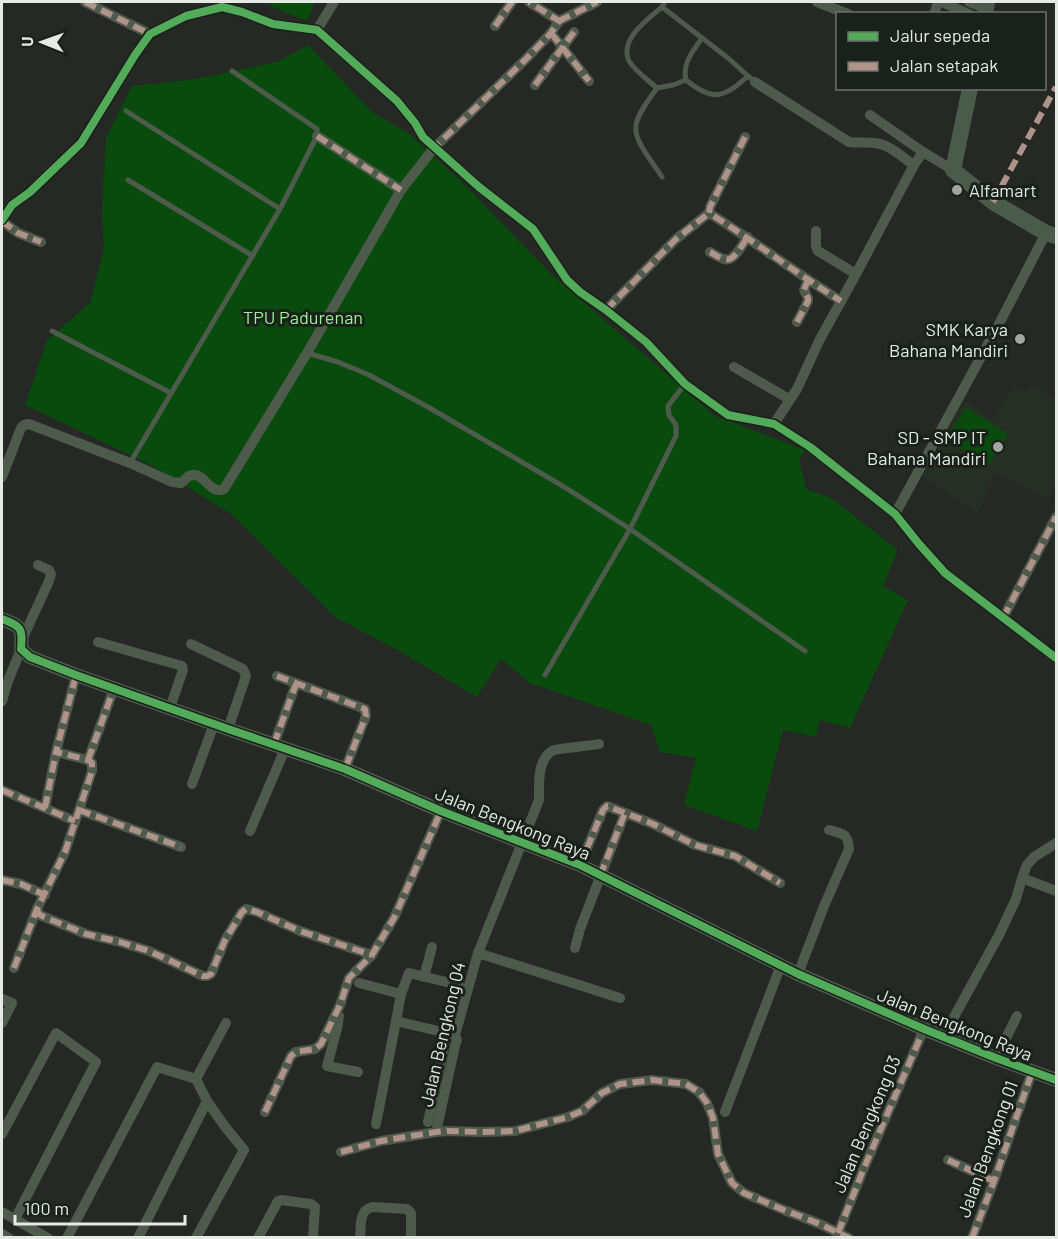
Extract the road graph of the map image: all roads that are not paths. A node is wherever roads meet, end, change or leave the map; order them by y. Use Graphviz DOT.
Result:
graph roads {
  1 [pos="85,2"];
  2 [pos="334,2"];
  3 [pos="512,2"];
  4 [pos="529,2"];
  5 [pos="597,2"];
  6 [pos="817,2"];
  7 [pos="940,2"];
  8 [pos="969,2"];
  9 [pos="663,4"];
  10 [pos="986,8"];
  11 [pos="843,12"];
  12 [pos="964,12"];
  13 [pos="559,21"];
  14 [pos="495,26"];
  15 [pos="317,30"];
  16 [pos="574,32"];
  17 [pos="551,33"];
  18 [pos="150,34"];
  19 [pos="702,38"];
  20 [pos="562,47"];
  21 [pos="232,70"];
  22 [pos="752,79"];
  23 [pos="686,80"];
  24 [pos="589,81"];
  25 [pos="535,85"];
  26 [pos="657,88"];
  27 [pos="970,90"];
  28 [pos="126,111"];
  29 [pos="870,115"];
  30 [pos="317,136"];
  31 [pos="745,137"];
  32 [pos="434,148"];
  33 [pos="923,152"];
  34 [pos="914,165"];
  35 [pos="953,170"];
  36 [pos="662,177"];
  37 [pos="128,180"];
  38 [pos="401,190"];
  39 [pos="280,209"];
  40 [pos="709,213"];
  41 [pos="2,220"];
  42 [pos="816,231"];
  43 [pos="1051,234"];
  44 [pos="747,237"];
  45 [pos="41,242"];
  46 [pos="710,252"];
  47 [pos="253,256"];
  48 [pos="856,274"];
  49 [pos="808,280"];
  50 [pos="842,301"];
  51 [pos="606,310"];
  52 [pos="797,322"];
  53 [pos="52,332"];
  54 [pos="307,352"];
  55 [pos="734,367"];
  56 [pos="685,384"];
  57 [pos="171,393"];
  58 [pos="789,399"];
  59 [pos="774,424"];
  60 [pos="130,463"];
  61 [pos="2,477"];
  62 [pos="895,514"];
  63 [pos="1056,517"];
  64 [pos="630,529"];
  65 [pos="38,565"];
  66 [pos="1003,618"];
  67 [pos="2,619"];
  68 [pos="98,642"];
  69 [pos="22,644"];
  70 [pos="191,644"];
  71 [pos="805,651"];
  72 [pos="1056,658"];
  73 [pos="76,675"];
  74 [pos="545,675"];
  75 [pos="277,676"];
  76 [pos="296,684"];
  77 [pos="114,688"];
  78 [pos="2,701"];
  79 [pos="170,708"];
  80 [pos="214,724"];
  81 [pos="228,729"];
  82 [pos="599,744"];
  83 [pos="279,746"];
  84 [pos="56,752"];
  85 [pos="88,760"];
  86 [pos="345,769"];
  87 [pos="192,784"];
  88 [pos="2,789"];
  89 [pos="45,808"];
  90 [pos="78,810"];
  91 [pos="441,811"];
  92 [pos="625,813"];
  93 [pos="75,821"];
  94 [pos="829,830"];
  95 [pos="250,831"];
  96 [pos="521,843"];
  97 [pos="1056,843"];
  98 [pos="181,848"];
  99 [pos="580,865"];
  100 [pos="600,876"];
  101 [pos="1022,878"];
  102 [pos="2,880"];
  103 [pos="780,883"];
  104 [pos="1056,891"];
  105 [pos="45,895"];
  106 [pos="38,909"];
  107 [pos="432,947"];
  108 [pos="575,948"];
  109 [pos="478,953"];
  110 [pos="372,955"];
  111 [pos="782,965"];
  112 [pos="14,968"];
  113 [pos="798,974"];
  114 [pos="424,977"];
  115 [pos="359,983"];
  116 [pos="459,985"];
  117 [pos="401,994"];
  118 [pos="2,999"];
  119 [pos="620,999"];
  120 [pos="340,1005"];
  121 [pos="452,1010"];
  122 [pos="1017,1016"];
  123 [pos="396,1021"];
  124 [pos="2,1023"];
  125 [pos="226,1023"];
  126 [pos="924,1029"];
  127 [pos="451,1034"];
  128 [pos="943,1037"];
  129 [pos="996,1058"];
  130 [pos="358,1072"];
  131 [pos="1032,1072"];
  132 [pos="196,1079"];
  133 [pos="1056,1080"];
  134 [pos="207,1101"];
  135 [pos="265,1112"];
  136 [pos="725,1112"];
  137 [pos="428,1122"];
  138 [pos="376,1124"];
  139 [pos="436,1132"];
  140 [pos="2,1134"];
  141 [pos="341,1152"];
  142 [pos="948,1160"];
  143 [pos="994,1181"];
  144 [pos="2,1212"];
  145 [pos="15,1219"];
  146 [pos="838,1233"];
  147 [pos="2,1234"];
  148 [pos="9,1238"];
  149 [pos="48,1238"];
  150 [pos="67,1238"];
  151 [pos="138,1238"];
  152 [pos="196,1238"];
  153 [pos="258,1238"];
  154 [pos="313,1238"];
  155 [pos="360,1238"];
  156 [pos="411,1238"];
  157 [pos="849,1238"];
  158 [pos="972,1238"];
  1 -- 18 [label="street"];
  2 -- 15 [label="street"];
  3 -- 14 [label="street"];
  4 -- 13 [label="street"];
  5 -- 13 [label="street"];
  6 -- 11 [label="street"];
  7 -- 12 [label="street"];
  8 -- 10 [label="street"];
  9 -- 19 [label="lane"];
  9 -- 26 [label="lane"];
  13 -- 17 [label="street"];
  15 -- 18 [label="street"];
  15 -- 32 [label="street"];
  16 -- 20 [label="street"];
  17 -- 20 [label="street"];
  17 -- 32 [label="street"];
  18 -- 41 [label="street"];
  19 -- 22 [label="lane"];
  19 -- 23 [label="lane"];
  20 -- 24 [label="street"];
  20 -- 25 [label="street"];
  21 -- 30 [label="lane"];
  22 -- 23 [label="lane"];
  22 -- 34 [label="street"];
  23 -- 26 [label="lane"];
  26 -- 36 [label="lane"];
  27 -- 35 [label="main road"];
  28 -- 39 [label="lane"];
  29 -- 33 [label="street"];
  30 -- 38 [label="street"];
  30 -- 39 [label="lane"];
  31 -- 40 [label="street"];
  32 -- 38 [label="street"];
  32 -- 51 [label="street"];
  33 -- 34 [label="street"];
  33 -- 35 [label="street"];
  34 -- 48 [label="street"];
  35 -- 43 [label="main road"];
  37 -- 47 [label="lane"];
  38 -- 54 [label="street"];
  39 -- 47 [label="lane"];
  40 -- 44 [label="street"];
  40 -- 51 [label="street"];
  41 -- 45 [label="street"];
  42 -- 48 [label="street"];
  43 -- 62 [label="street"];
  44 -- 46 [label="street"];
  44 -- 49 [label="street"];
  47 -- 57 [label="lane"];
  48 -- 50 [label="street"];
  49 -- 50 [label="street"];
  49 -- 52 [label="street"];
  50 -- 58 [label="street"];
  51 -- 56 [label="street"];
  53 -- 57 [label="lane"];
  54 -- 60 [label="street"];
  54 -- 64 [label="lane"];
  55 -- 58 [label="street"];
  56 -- 59 [label="street"];
  56 -- 64 [label="lane"];
  57 -- 60 [label="lane"];
  58 -- 59 [label="street"];
  59 -- 62 [label="street"];
  60 -- 61 [label="street"];
  62 -- 66 [label="street"];
  63 -- 66 [label="street"];
  64 -- 71 [label="lane"];
  64 -- 74 [label="lane"];
  65 -- 69 [label="street"];
  66 -- 72 [label="street"];
  67 -- 69 [label="street, Jalan Bengkong Raya"];
  68 -- 79 [label="street"];
  69 -- 73 [label="street, Jalan Bengkong Raya"];
  69 -- 78 [label="street"];
  70 -- 81 [label="street"];
  73 -- 77 [label="street, Jalan Bengkong Raya"];
  73 -- 84 [label="street"];
  75 -- 76 [label="street"];
  76 -- 83 [label="street"];
  76 -- 86 [label="street"];
  77 -- 79 [label="street, Jalan Bengkong Raya"];
  77 -- 85 [label="street"];
  79 -- 80 [label="street, Jalan Bengkong Raya"];
  80 -- 81 [label="street, Jalan Bengkong Raya"];
  80 -- 87 [label="street"];
  81 -- 83 [label="street, Jalan Bengkong Raya"];
  82 -- 96 [label="street, Jalan Bengkong 04"];
  83 -- 86 [label="street, Jalan Bengkong Raya"];
  83 -- 95 [label="street"];
  84 -- 85 [label="street"];
  84 -- 89 [label="street"];
  85 -- 90 [label="street"];
  86 -- 91 [label="street, Jalan Bengkong Raya"];
  88 -- 89 [label="street"];
  89 -- 93 [label="street"];
  90 -- 93 [label="street"];
  90 -- 98 [label="street"];
  91 -- 96 [label="street, Jalan Bengkong Raya"];
  91 -- 110 [label="street"];
  92 -- 99 [label="street"];
  92 -- 100 [label="street"];
  92 -- 103 [label="street"];
  93 -- 105 [label="street"];
  94 -- 113 [label="street"];
  96 -- 99 [label="street, Jalan Bengkong Raya"];
  96 -- 109 [label="street, Jalan Bengkong 04"];
  97 -- 101 [label="street"];
  99 -- 100 [label="street, Jalan Bengkong Raya"];
  100 -- 108 [label="street"];
  100 -- 111 [label="street, Jalan Bengkong Raya"];
  101 -- 104 [label="street"];
  101 -- 128 [label="street"];
  102 -- 105 [label="street"];
  105 -- 106 [label="street"];
  106 -- 110 [label="street"];
  106 -- 112 [label="street"];
  107 -- 114 [label="street"];
  109 -- 119 [label="street"];
  109 -- 127 [label="street, Jalan Bengkong 04"];
  110 -- 120 [label="street"];
  111 -- 113 [label="street, Jalan Bengkong Raya"];
  111 -- 136 [label="street"];
  113 -- 126 [label="street, Jalan Bengkong Raya"];
  114 -- 116 [label="street"];
  114 -- 117 [label="street"];
  115 -- 117 [label="street"];
  117 -- 123 [label="street"];
  118 -- 124 [label="street"];
  120 -- 130 [label="street"];
  120 -- 135 [label="street"];
  121 -- 127 [label="street"];
  122 -- 129 [label="street"];
  123 -- 127 [label="street"];
  123 -- 138 [label="street"];
  125 -- 132 [label="street"];
  126 -- 128 [label="street, Jalan Bengkong Raya"];
  126 -- 146 [label="street, Jalan Bengkong 03"];
  127 -- 137 [label="street"];
  127 -- 139 [label="street, Jalan Bengkong 04"];
  128 -- 129 [label="street, Jalan Bengkong Raya"];
  129 -- 131 [label="street, Jalan Bengkong Raya"];
  131 -- 133 [label="street, Jalan Bengkong Raya"];
  131 -- 143 [label="street, Jalan Bengkong 01"];
  132 -- 134 [label="street"];
  132 -- 150 [label="street"];
  134 -- 151 [label="street"];
  134 -- 152 [label="street"];
  139 -- 141 [label="street"];
  139 -- 146 [label="street"];
  140 -- 145 [label="street"];
  142 -- 143 [label="street"];
  143 -- 158 [label="street, Jalan Bengkong 01"];
  144 -- 145 [label="street"];
  145 -- 149 [label="street"];
  146 -- 157 [label="street"];
  147 -- 148 [label="street"];
  153 -- 154 [label="street"];
  155 -- 156 [label="street"];
}
